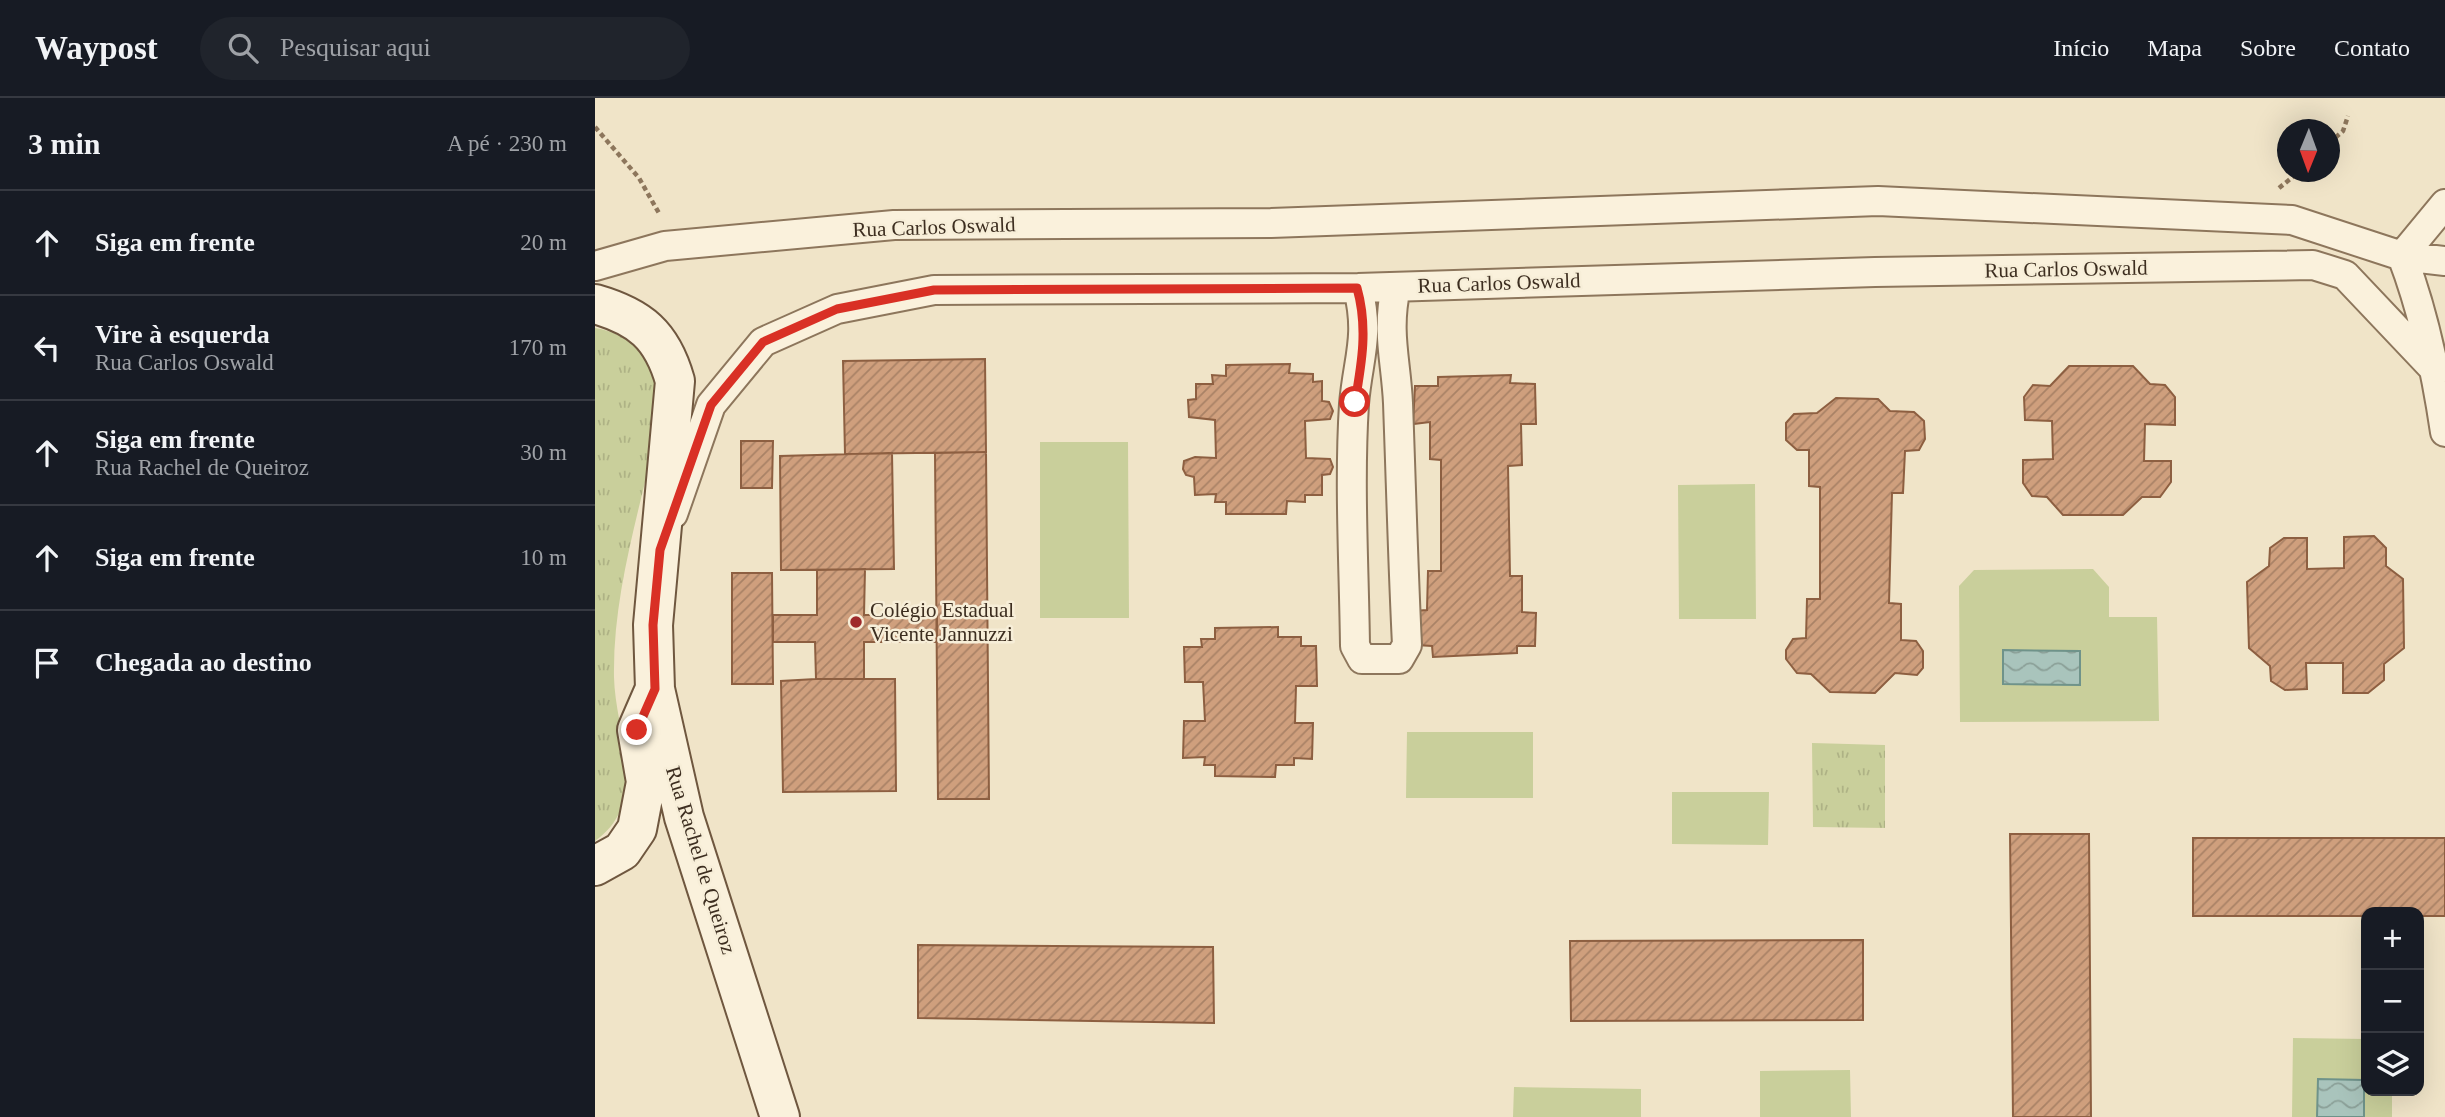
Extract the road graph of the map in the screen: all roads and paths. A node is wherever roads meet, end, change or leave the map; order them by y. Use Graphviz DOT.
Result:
graph roads {
  1 [pos="2348,116"];
  2 [pos="595,127"];
  3 [pos="2340,134"];
  4 [pos="2445,204"];
  5 [pos="666,246"];
  6 [pos="2402,256"];
  7 [pos="2445,261"];
  8 [pos="595,266"];
  9 [pos="1396,286"];
  10 [pos="1357,288"];
  11 [pos="595,304"];
  12 [pos="2436,371"];
  13 [pos="2445,432"];
  14 [pos="660,550"];
  15 [pos="655,689"];
  16 [pos="595,866"];
  17 [pos="780,1117"];
  1 -- 3 [label="path"];
  2 -- 5 [label="path"];
  4 -- 6 [label="street"];
  5 -- 6 [label="street, Rua Carlos Oswald"];
  5 -- 8 [label="street, Rua Carlos Oswald"];
  6 -- 7 [label="street, Rua Carlos Oswald"];
  6 -- 12 [label="street"];
  9 -- 10 [label="street, Rua Carlos Oswald"];
  9 -- 10 [label="street"];
  9 -- 12 [label="street, Rua Carlos Oswald"];
  10 -- 14 [label="street, Rua Carlos Oswald"];
  11 -- 14 [label="street, Rua Rachel de Queiroz"];
  12 -- 13 [label="street"];
  14 -- 15 [label="street, Rua Rachel de Queiroz"];
  15 -- 16 [label="street"];
  15 -- 17 [label="street, Rua Rachel de Queiroz"];
}
